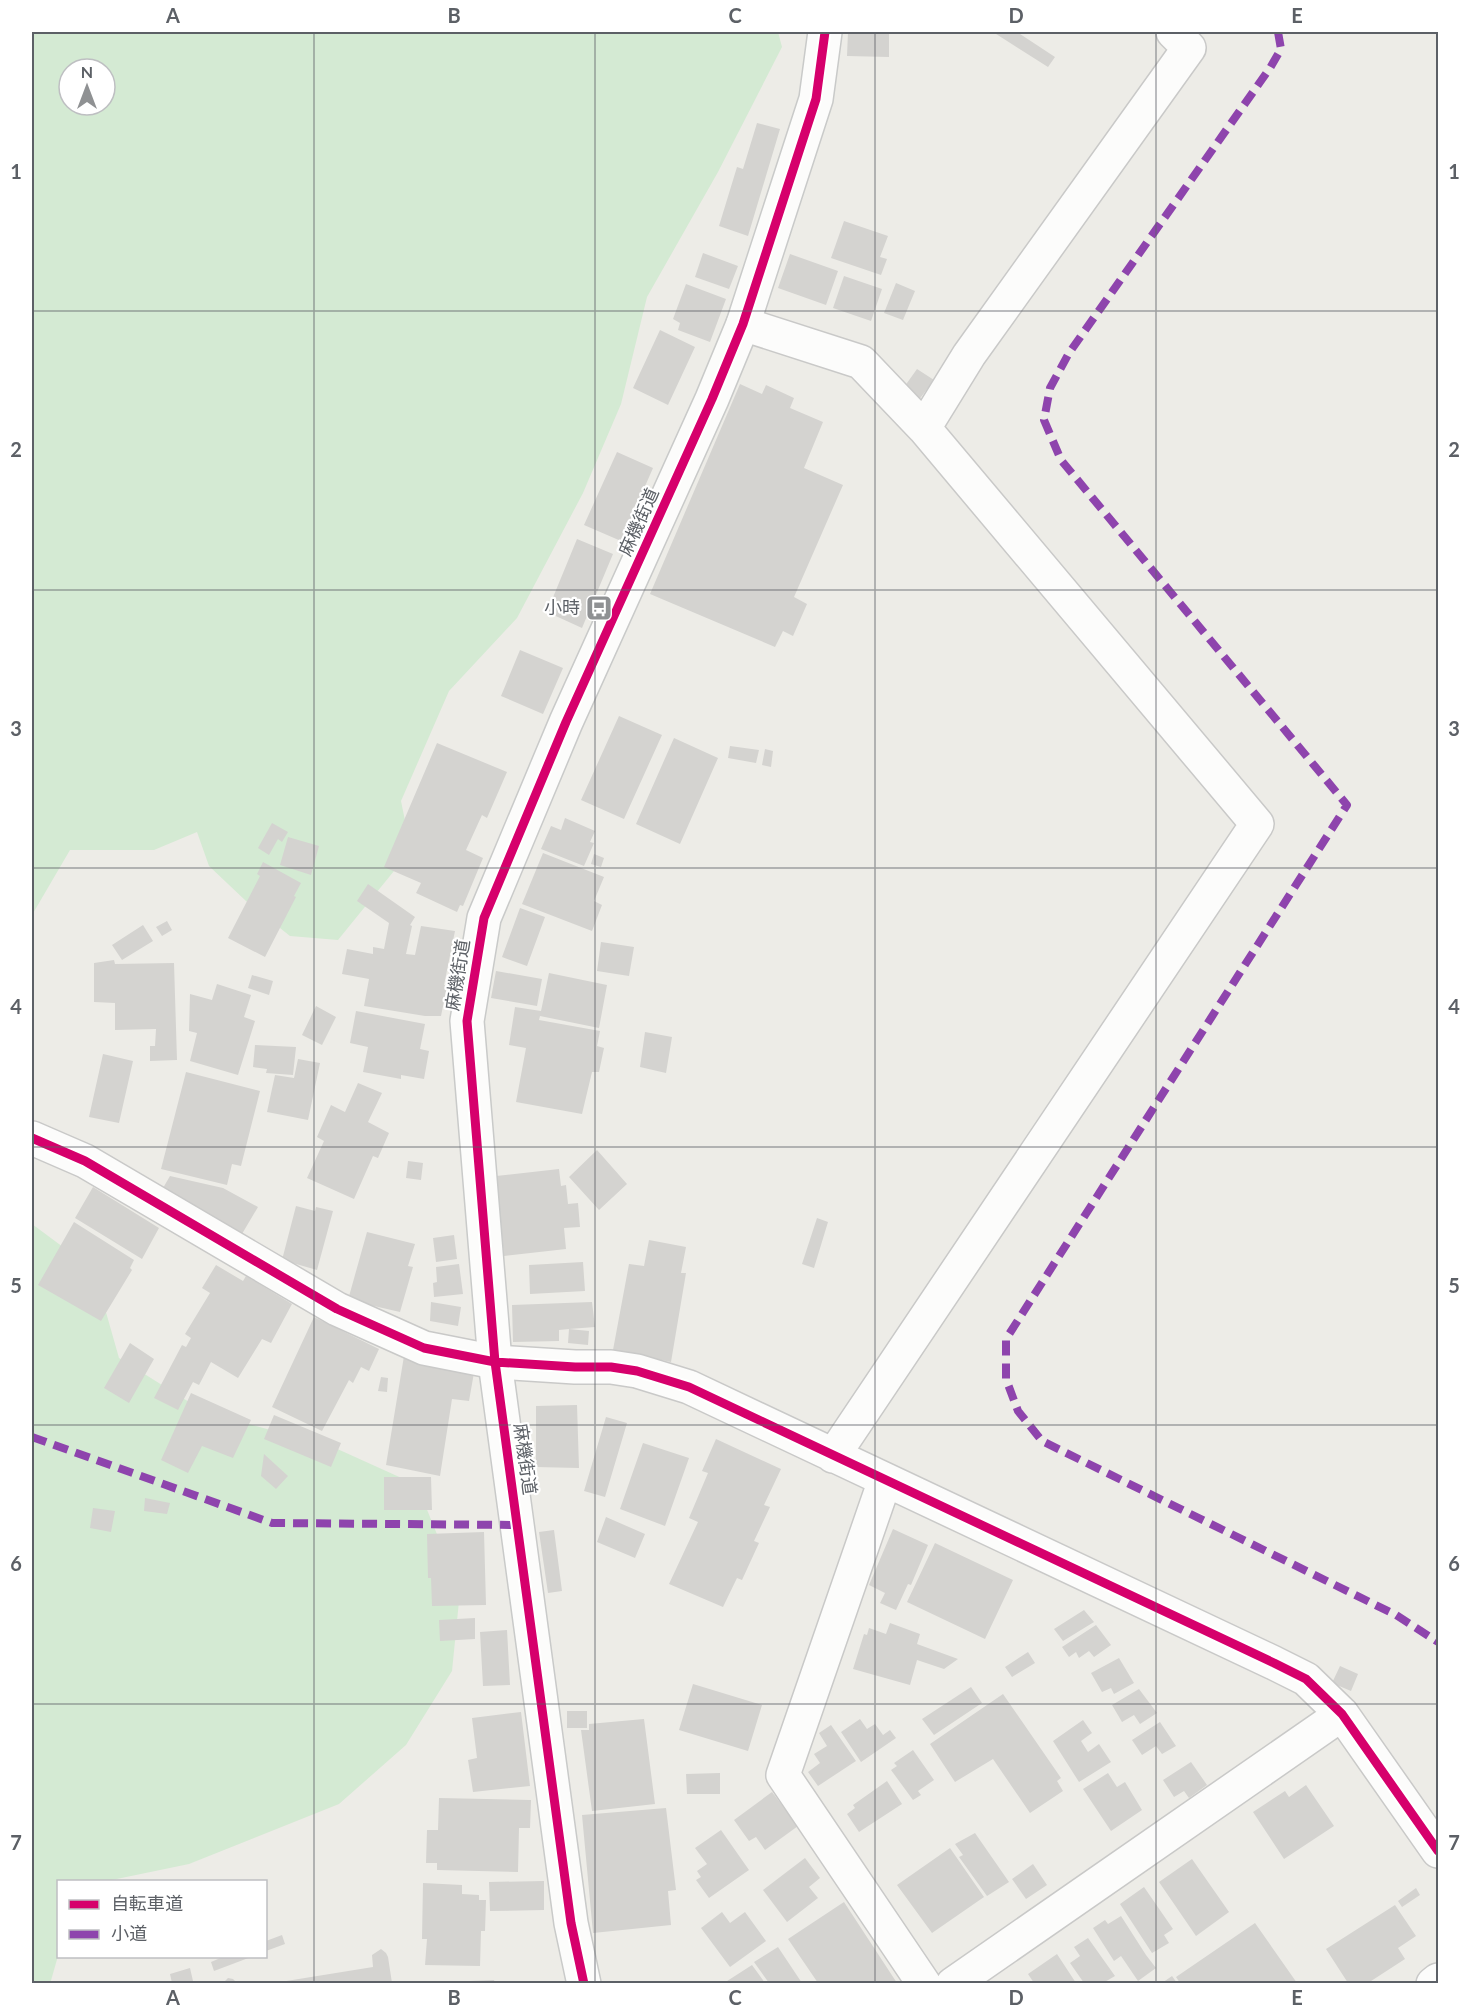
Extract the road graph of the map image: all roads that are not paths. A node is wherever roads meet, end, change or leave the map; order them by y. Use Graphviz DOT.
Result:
graph roads {
  1 [pos="825,32"];
  2 [pos="1173,32"];
  3 [pos="743,324"];
  4 [pos="924,428"];
  5 [pos="32,1138"];
  6 [pos="495,1362"];
  7 [pos="833,1456"];
  8 [pos="885,1480"];
  9 [pos="1342,1714"];
  10 [pos="1438,1851"];
  11 [pos="1438,1980"];
  12 [pos="584,1983"];
  13 [pos="924,1983"];
  14 [pos="953,1983"];
  15 [pos="1433,1983"];
  1 -- 3 [label="street, 麻機街道"];
  2 -- 4 [label="street"];
  3 -- 4 [label="street"];
  3 -- 6 [label="street, 麻機街道"];
  4 -- 7 [label="street"];
  5 -- 6 [label="street"];
  6 -- 7 [label="street"];
  6 -- 12 [label="street, 麻機街道"];
  7 -- 8 [label="street"];
  8 -- 9 [label="street"];
  8 -- 13 [label="street"];
  9 -- 10 [label="street"];
  9 -- 14 [label="street"];
  11 -- 15 [label="street"];
}
